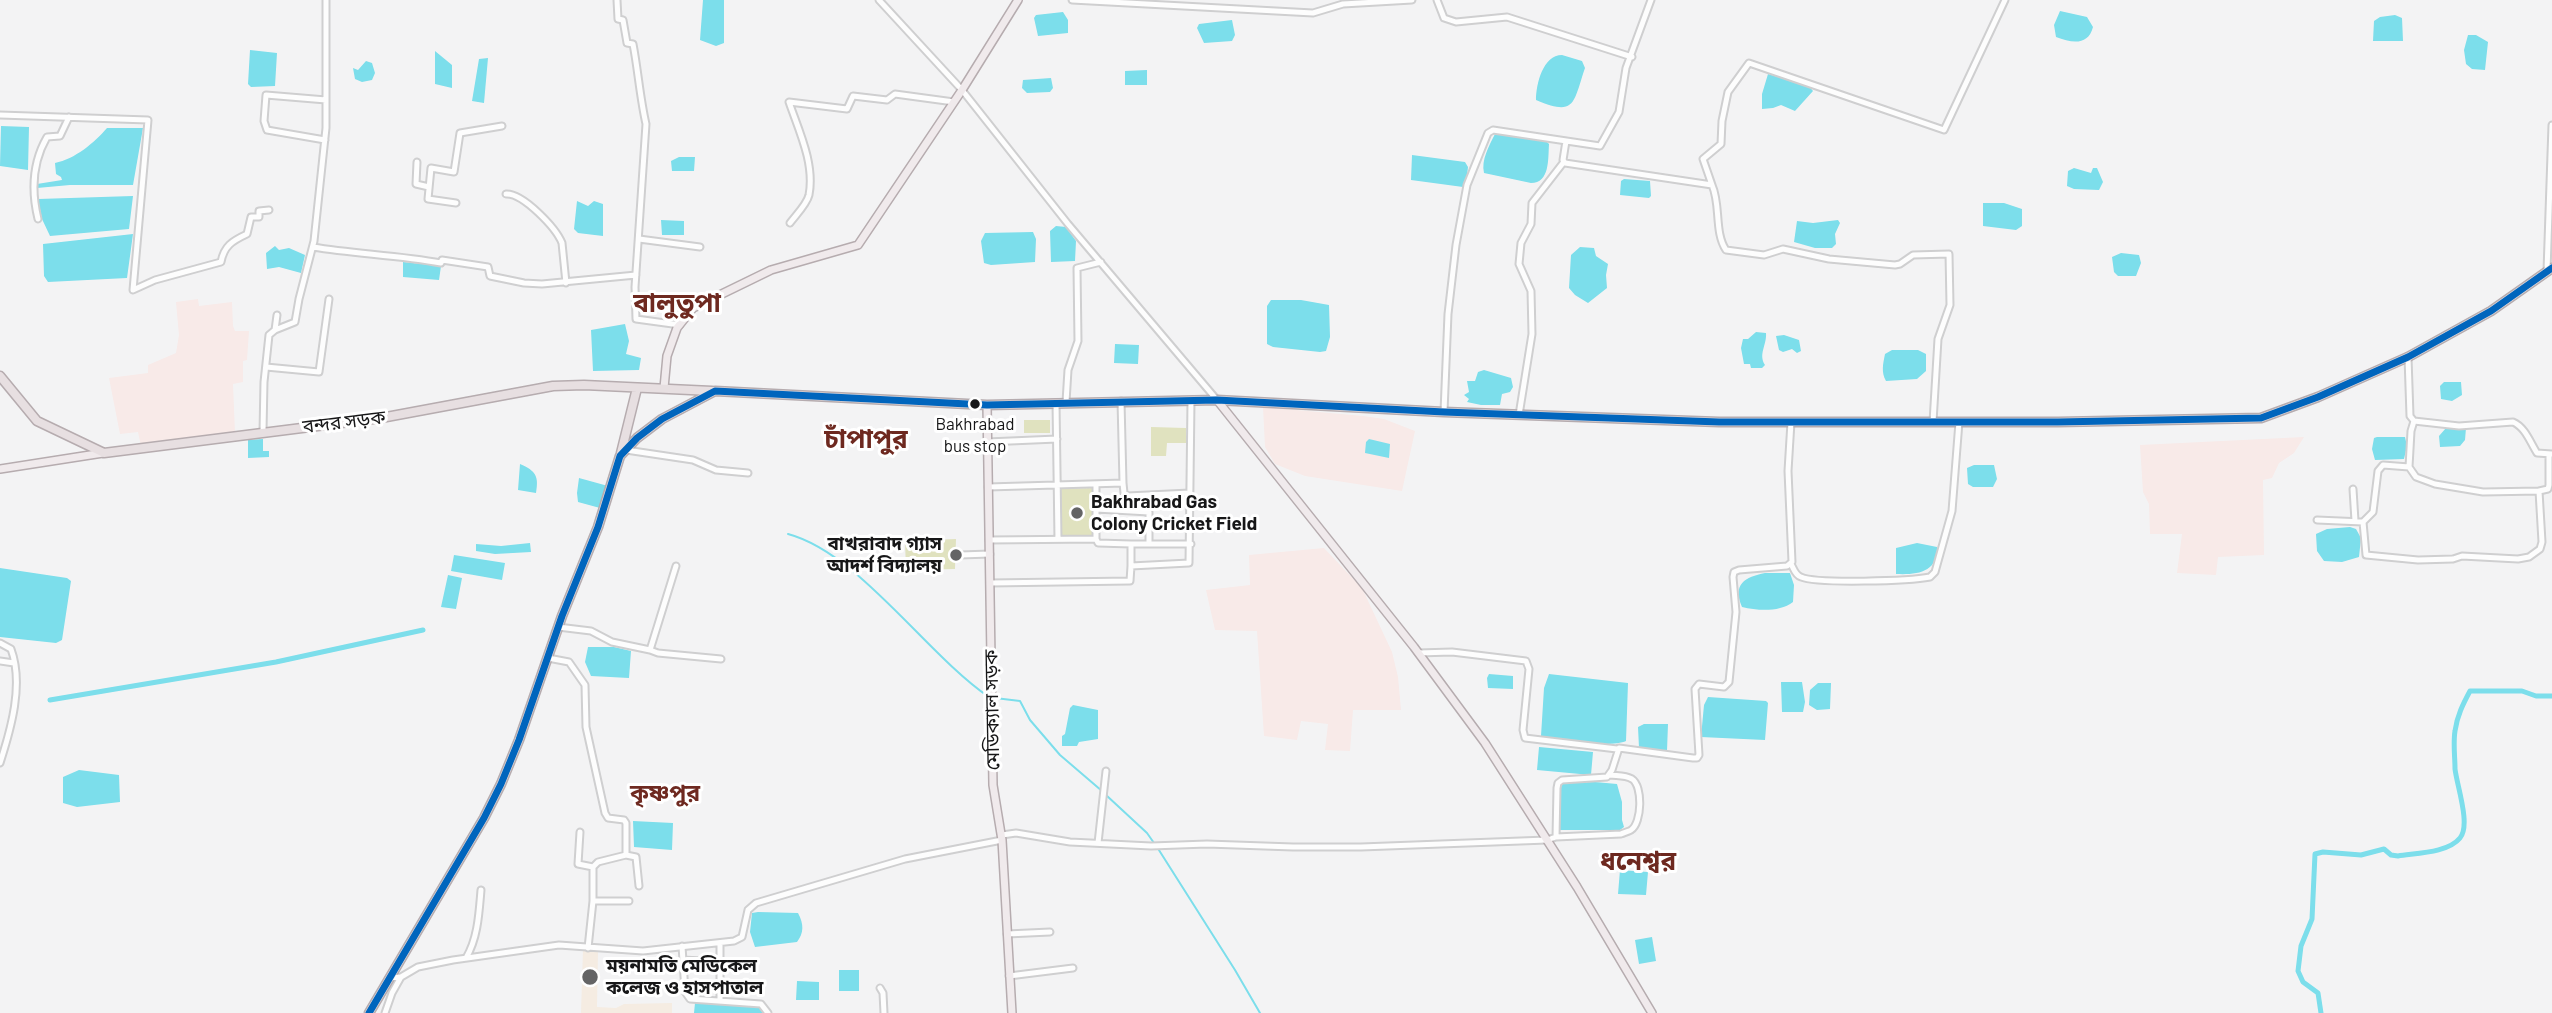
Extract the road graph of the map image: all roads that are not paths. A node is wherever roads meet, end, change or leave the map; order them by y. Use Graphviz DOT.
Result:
graph roads {
  1 [pos="326,0"];
  2 [pos="617,0"];
  3 [pos="879,0"];
  4 [pos="1018,0"];
  5 [pos="1072,0"];
  6 [pos="1412,0"];
  7 [pos="1437,0"];
  8 [pos="1651,0"];
  9 [pos="2005,0"];
  10 [pos="1632,57"];
  11 [pos="962,90"];
  12 [pos="326,100"];
  13 [pos="954,102"];
  14 [pos="0,115"];
  15 [pos="69,117"];
  16 [pos="2552,125"];
  17 [pos="502,126"];
  18 [pos="325,140"];
  19 [pos="1566,142"];
  20 [pos="417,162"];
  21 [pos="1563,163"];
  22 [pos="1712,186"];
  23 [pos="429,187"];
  24 [pos="506,194"];
  25 [pos="456,202"];
  26 [pos="268,210"];
  27 [pos="38,219"];
  28 [pos="790,223"];
  29 [pos="639,239"];
  30 [pos="313,247"];
  31 [pos="700,247"];
  32 [pos="1101,262"];
  33 [pos="2550,269"];
  34 [pos="636,275"];
  35 [pos="566,283"];
  36 [pos="329,299"];
  37 [pos="277,316"];
  38 [pos="680,325"];
  39 [pos="275,330"];
  40 [pos="2408,357"];
  41 [pos="266,367"];
  42 [pos="0,376"];
  43 [pos="637,388"];
  44 [pos="664,388"];
  45 [pos="715,391"];
  46 [pos="1217,400"];
  47 [pos="1121,401"];
  48 [pos="1191,401"];
  49 [pos="1056,402"];
  50 [pos="1066,402"];
  51 [pos="987,405"];
  52 [pos="1444,412"];
  53 [pos="1519,415"];
  54 [pos="2414,421"];
  55 [pos="1791,422"];
  56 [pos="1933,422"];
  57 [pos="1959,422"];
  58 [pos="263,431"];
  59 [pos="1057,439"];
  60 [pos="988,442"];
  61 [pos="104,453"];
  62 [pos="623,453"];
  63 [pos="2550,454"];
  64 [pos="2409,467"];
  65 [pos="0,469"];
  66 [pos="748,473"];
  67 [pos="1123,483"];
  68 [pos="1096,484"];
  69 [pos="1058,485"];
  70 [pos="988,487"];
  71 [pos="2353,489"];
  72 [pos="2539,491"];
  73 [pos="1191,493"];
  74 [pos="1096,509"];
  75 [pos="2317,520"];
  76 [pos="2355,521"];
  77 [pos="2362,522"];
  78 [pos="1058,539"];
  79 [pos="1096,539"];
  80 [pos="989,540"];
  81 [pos="1131,544"];
  82 [pos="1149,544"];
  83 [pos="1191,544"];
  84 [pos="989,554"];
  85 [pos="960,555"];
  86 [pos="1791,564"];
  87 [pos="676,566"];
  88 [pos="1131,566"];
  89 [pos="990,583"];
  90 [pos="558,627"];
  91 [pos="0,643"];
  92 [pos="650,650"];
  93 [pos="1419,653"];
  94 [pos="548,658"];
  95 [pos="720,659"];
  96 [pos="0,661"];
  97 [pos="14,663"];
  98 [pos="1617,749"];
  99 [pos="0,762"];
  100 [pos="1105,771"];
  101 [pos="1609,775"];
  102 [pos="580,832"];
  103 [pos="1556,837"];
  104 [pos="1002,838"];
  105 [pos="1547,840"];
  106 [pos="1098,843"];
  107 [pos="626,855"];
  108 [pos="593,867"];
  109 [pos="639,886"];
  110 [pos="481,890"];
  111 [pos="593,901"];
  112 [pos="629,901"];
  113 [pos="1050,932"];
  114 [pos="1007,934"];
  115 [pos="720,943"];
  116 [pos="682,946"];
  117 [pos="588,948"];
  118 [pos="466,958"];
  119 [pos="682,960"];
  120 [pos="720,962"];
  121 [pos="1073,968"];
  122 [pos="1009,976"];
  123 [pos="401,977"];
  124 [pos="389,978"];
  125 [pos="880,988"];
  126 [pos="720,1000"];
  127 [pos="369,1013"];
  128 [pos="386,1013"];
  129 [pos="768,1013"];
  130 [pos="884,1013"];
  131 [pos="1012,1013"];
  132 [pos="1652,1013"];
  1 -- 12 [label="street"];
  2 -- 29 [label="street"];
  3 -- 11 [label="street"];
  4 -- 11 [label="main road"];
  5 -- 6 [label="street"];
  7 -- 10 [label="street"];
  8 -- 10 [label="street"];
  9 -- 22 [label="street"];
  10 -- 19 [label="street"];
  11 -- 13 [label="main road"];
  11 -- 32 [label="street"];
  12 -- 18 [label="street"];
  12 -- 18 [label="street"];
  13 -- 28 [label="street"];
  13 -- 38 [label="main road"];
  14 -- 15 [label="street"];
  15 -- 26 [label="street"];
  15 -- 27 [label="street"];
  16 -- 33 [label="street"];
  17 -- 23 [label="street"];
  18 -- 30 [label="street"];
  19 -- 21 [label="street"];
  19 -- 52 [label="street"];
  20 -- 23 [label="street"];
  21 -- 22 [label="street"];
  21 -- 53 [label="street"];
  22 -- 56 [label="street"];
  23 -- 25 [label="street"];
  24 -- 35 [label="street"];
  29 -- 31 [label="street"];
  29 -- 34 [label="street"];
  30 -- 35 [label="street"];
  30 -- 39 [label="street"];
  32 -- 46 [label="street"];
  32 -- 50 [label="street"];
  33 -- 40 [label="highway, বন্দর সড়ক"];
  34 -- 35 [label="street"];
  34 -- 38 [label="street"];
  36 -- 41 [label="street"];
  37 -- 39 [label="street"];
  38 -- 44 [label="main road"];
  39 -- 41 [label="street"];
  40 -- 54 [label="street"];
  40 -- 57 [label="highway, বন্দর সড়ক"];
  41 -- 58 [label="street"];
  42 -- 61 [label="highway"];
  43 -- 44 [label="highway, বন্দর সড়ক"];
  43 -- 58 [label="highway, বন্দর সড়ক"];
  43 -- 62 [label="highway"];
  44 -- 45 [label="highway, বন্দর সড়ক"];
  45 -- 51 [label="highway, বন্দর সড়ক"];
  45 -- 62 [label="highway"];
  46 -- 48 [label="highway, বন্দর সড়ক"];
  46 -- 52 [label="highway, বন্দর সড়ক"];
  46 -- 93 [label="main road"];
  47 -- 48 [label="highway, বন্দর সড়ক"];
  47 -- 50 [label="highway, বন্দর সড়ক"];
  47 -- 67 [label="street"];
  48 -- 73 [label="street"];
  49 -- 50 [label="highway, বন্দর সড়ক"];
  49 -- 51 [label="highway, বন্দর সড়ক"];
  49 -- 59 [label="street"];
  51 -- 60 [label="main road, মেডিক্যাল সড়ক"];
  52 -- 53 [label="highway, বন্দর সড়ক"];
  53 -- 55 [label="highway, বন্দর সড়ক"];
  54 -- 63 [label="street"];
  54 -- 64 [label="street"];
  55 -- 56 [label="highway, বন্দর সড়ক"];
  55 -- 86 [label="street"];
  56 -- 57 [label="highway, বন্দর সড়ক"];
  57 -- 86 [label="street"];
  58 -- 61 [label="highway, বন্দর সড়ক"];
  59 -- 60 [label="street"];
  59 -- 69 [label="street"];
  60 -- 70 [label="main road, মেডিক্যাল সড়ক"];
  61 -- 65 [label="main road"];
  62 -- 66 [label="street"];
  62 -- 90 [label="highway"];
  63 -- 72 [label="street"];
  64 -- 72 [label="street"];
  64 -- 77 [label="street"];
  67 -- 68 [label="street"];
  67 -- 73 [label="street"];
  68 -- 69 [label="street"];
  68 -- 74 [label="street"];
  69 -- 70 [label="street"];
  69 -- 78 [label="street"];
  70 -- 80 [label="main road, মেডিক্যাল সড়ক"];
  71 -- 76 [label="street"];
  72 -- 77 [label="street"];
  73 -- 83 [label="street"];
  74 -- 79 [label="street"];
  74 -- 82 [label="street"];
  75 -- 76 [label="street"];
  76 -- 77 [label="street"];
  78 -- 79 [label="street"];
  78 -- 80 [label="street"];
  79 -- 81 [label="street"];
  80 -- 84 [label="main road, মেডিক্যাল সড়ক"];
  81 -- 82 [label="street"];
  81 -- 88 [label="street"];
  82 -- 83 [label="street"];
  83 -- 88 [label="street"];
  84 -- 85 [label="street"];
  84 -- 89 [label="main road, মেডিক্যাল সড়ক"];
  86 -- 98 [label="street"];
  87 -- 92 [label="street"];
  88 -- 89 [label="street"];
  89 -- 104 [label="main road, মেডিক্যাল সড়ক"];
  90 -- 92 [label="street"];
  90 -- 94 [label="highway"];
  91 -- 97 [label="street"];
  92 -- 95 [label="street"];
  93 -- 98 [label="street"];
  93 -- 105 [label="main road"];
  94 -- 107 [label="street"];
  94 -- 124 [label="highway"];
  96 -- 97 [label="street"];
  97 -- 99 [label="street"];
  98 -- 101 [label="street"];
  100 -- 106 [label="street"];
  101 -- 103 [label="street"];
  101 -- 103 [label="street"];
  102 -- 108 [label="street"];
  103 -- 105 [label="street"];
  104 -- 106 [label="street"];
  104 -- 114 [label="main road, মেডিক্যাল সড়ক"];
  104 -- 115 [label="street"];
  105 -- 106 [label="street"];
  105 -- 132 [label="main road"];
  107 -- 108 [label="street"];
  107 -- 109 [label="street"];
  108 -- 111 [label="street"];
  110 -- 118 [label="street"];
  111 -- 112 [label="street"];
  111 -- 117 [label="street"];
  113 -- 114 [label="street"];
  114 -- 122 [label="main road, মেডিক্যাল সড়ক"];
  115 -- 116 [label="street"];
  115 -- 120 [label="street"];
  116 -- 117 [label="street"];
  116 -- 119 [label="street"];
  117 -- 118 [label="street"];
  118 -- 123 [label="street"];
  119 -- 120 [label="street"];
  119 -- 126 [label="street"];
  120 -- 126 [label="street"];
  121 -- 122 [label="street"];
  122 -- 131 [label="main road, মেডিক্যাল সড়ক"];
  123 -- 124 [label="street"];
  123 -- 128 [label="street"];
  124 -- 127 [label="highway"];
  125 -- 130 [label="street"];
  126 -- 129 [label="street"];
}
